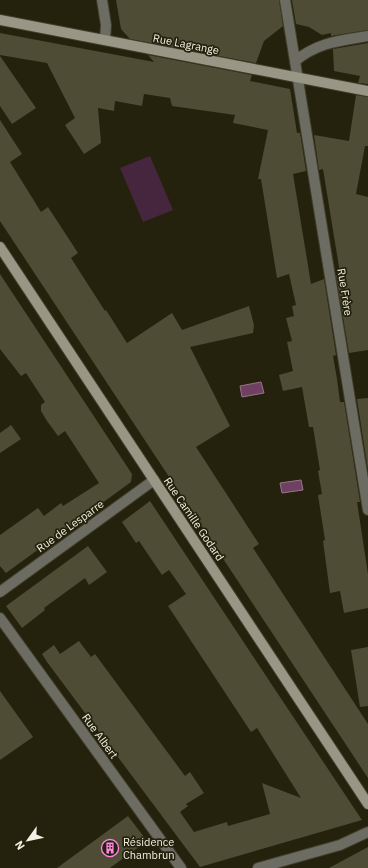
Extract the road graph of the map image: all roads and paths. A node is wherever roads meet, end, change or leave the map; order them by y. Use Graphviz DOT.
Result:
graph roads {
  1 [pos="102,0"];
  2 [pos="285,0"];
  3 [pos="0,20"];
  4 [pos="368,36"];
  5 [pos="105,40"];
  6 [pos="295,61"];
  7 [pos="299,78"];
  8 [pos="368,91"];
  9 [pos="0,248"];
  10 [pos="154,480"];
  11 [pos="368,510"];
  12 [pos="0,592"];
  13 [pos="0,618"];
  14 [pos="368,804"];
  15 [pos="368,832"];
  16 [pos="181,868"];
  17 [pos="258,868"];
  1 -- 5 [label="street"];
  2 -- 6 [label="street, Rue Frère"];
  3 -- 5 [label="street, Rue Lagrange"];
  4 -- 6 [label="street"];
  5 -- 7 [label="street, Rue Lagrange"];
  6 -- 7 [label="street, Rue Frère"];
  7 -- 8 [label="street, Rue Lagrange"];
  7 -- 11 [label="street, Rue Frère"];
  9 -- 10 [label="street, Rue Camille Godard"];
  10 -- 12 [label="street, Rue de Lesparre"];
  10 -- 14 [label="street, Rue Camille Godard"];
  13 -- 16 [label="street, Rue Albert"];
  15 -- 17 [label="street"];
}
